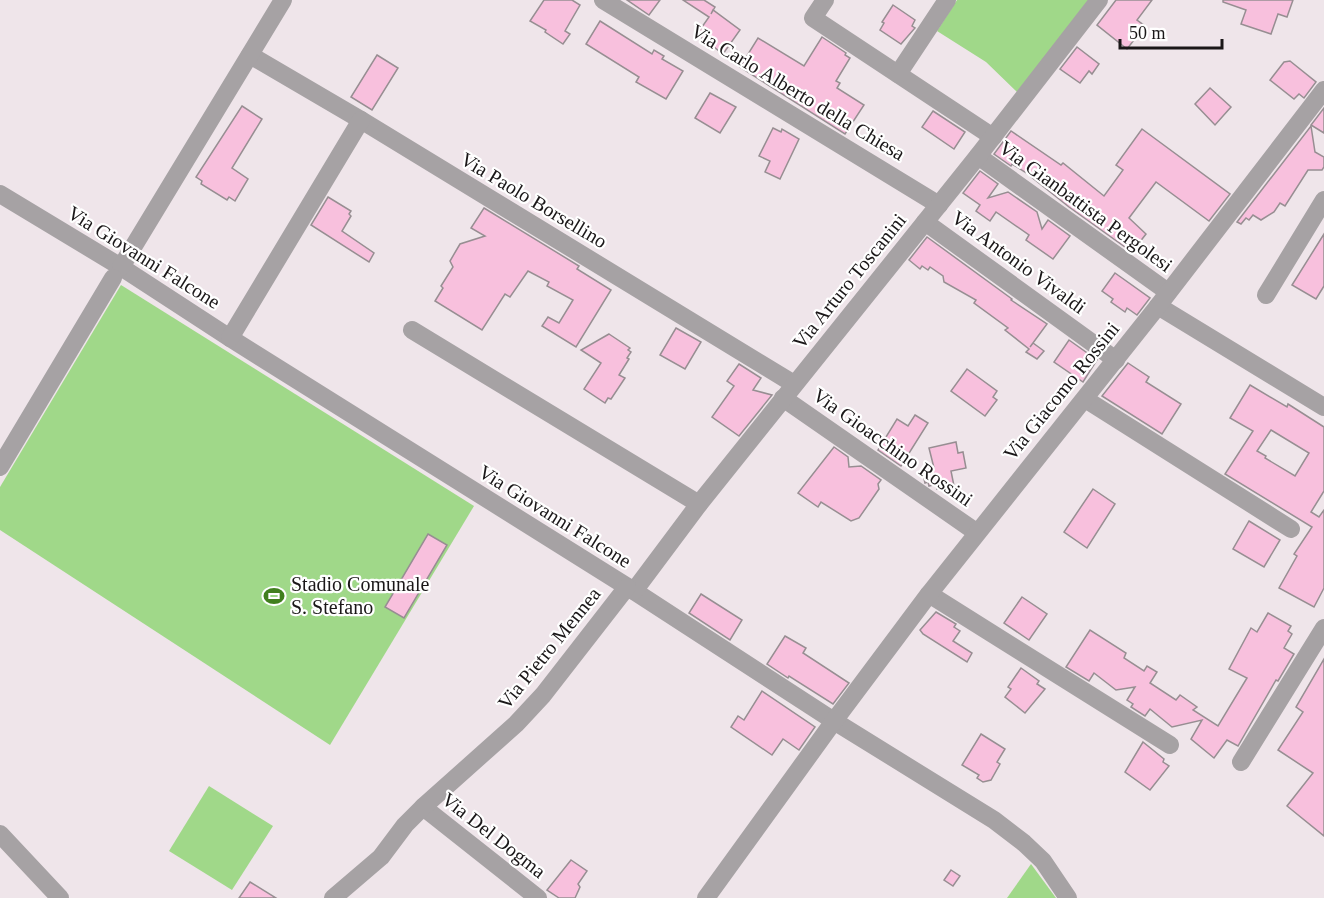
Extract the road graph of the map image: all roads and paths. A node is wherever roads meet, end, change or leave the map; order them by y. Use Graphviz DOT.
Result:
graph roads {
  1 [pos="284,0"];
  2 [pos="603,0"];
  3 [pos="825,0"];
  4 [pos="947,0"];
  5 [pos="1099,0"];
  6 [pos="250,55"];
  7 [pos="898,74"];
  8 [pos="1324,90"];
  9 [pos="361,120"];
  10 [pos="993,137"];
  11 [pos="978,156"];
  12 [pos="0,194"];
  13 [pos="1324,200"];
  14 [pos="939,205"];
  15 [pos="925,222"];
  16 [pos="117,273"];
  17 [pos="1266,295"];
  18 [pos="1163,299"];
  19 [pos="412,330"];
  20 [pos="230,338"];
  21 [pos="1116,360"];
  22 [pos="789,391"];
  23 [pos="1085,399"];
  24 [pos="1324,407"];
  25 [pos="0,467"];
  26 [pos="699,504"];
  27 [pos="1291,529"];
  28 [pos="976,532"];
  29 [pos="631,589"];
  30 [pos="929,594"];
  31 [pos="1324,628"];
  32 [pos="834,721"];
  33 [pos="1170,746"];
  34 [pos="1241,762"];
  35 [pos="423,807"];
  36 [pos="0,834"];
  37 [pos="60,898"];
  38 [pos="333,898"];
  39 [pos="538,898"];
  40 [pos="706,898"];
  41 [pos="1068,898"];
  1 -- 6 [label="street"];
  2 -- 14 [label="street, Via Carlo Alberto della Chiesa"];
  3 -- 7 [label="street"];
  4 -- 7 [label="street"];
  5 -- 10 [label="street, Via Arturo Toscanini"];
  6 -- 9 [label="street, Via Paolo Borsellino"];
  6 -- 16 [label="street"];
  7 -- 10 [label="street"];
  8 -- 18 [label="street, Via Giacomo Rossini"];
  9 -- 20 [label="street"];
  9 -- 22 [label="street, Via Paolo Borsellino"];
  10 -- 11 [label="street, Via Arturo Toscanini"];
  11 -- 14 [label="street, Via Arturo Toscanini"];
  11 -- 18 [label="street, Via Gianbattista Pergolesi"];
  12 -- 16 [label="street, Via Giovanni Falcone"];
  13 -- 17 [label="street"];
  14 -- 15 [label="street, Via Arturo Toscanini"];
  15 -- 21 [label="street, Via Antonio Vivaldi"];
  15 -- 22 [label="street, Via Arturo Toscanini"];
  16 -- 20 [label="street, Via Giovanni Falcone"];
  16 -- 25 [label="street"];
  18 -- 21 [label="street, Via Giacomo Rossini"];
  18 -- 24 [label="street, Via Gianbattista Pergolesi"];
  19 -- 26 [label="street"];
  20 -- 29 [label="street, Via Giovanni Falcone"];
  21 -- 23 [label="street, Via Giacomo Rossini"];
  22 -- 26 [label="street, Via Arturo Toscanini"];
  22 -- 28 [label="street, Via Gioacchino Rossini"];
  23 -- 27 [label="street"];
  23 -- 28 [label="street, Via Giacomo Rossini"];
  26 -- 29 [label="street, Via Arturo Toscanini"];
  28 -- 30 [label="street, Via Giacomo Rossini"];
  29 -- 32 [label="street, Via Giovanni Falcone"];
  29 -- 35 [label="street, Via Pietro Mennea"];
  30 -- 32 [label="street, Via Giacomo Rossini"];
  30 -- 33 [label="street"];
  31 -- 34 [label="street"];
  32 -- 40 [label="street, Via Giacomo Rossini"];
  32 -- 41 [label="street, Via Giovanni Falcone"];
  35 -- 38 [label="street, Via Pietro Mennea"];
  35 -- 39 [label="street, Via Del Dogma"];
  36 -- 37 [label="street"];
}
